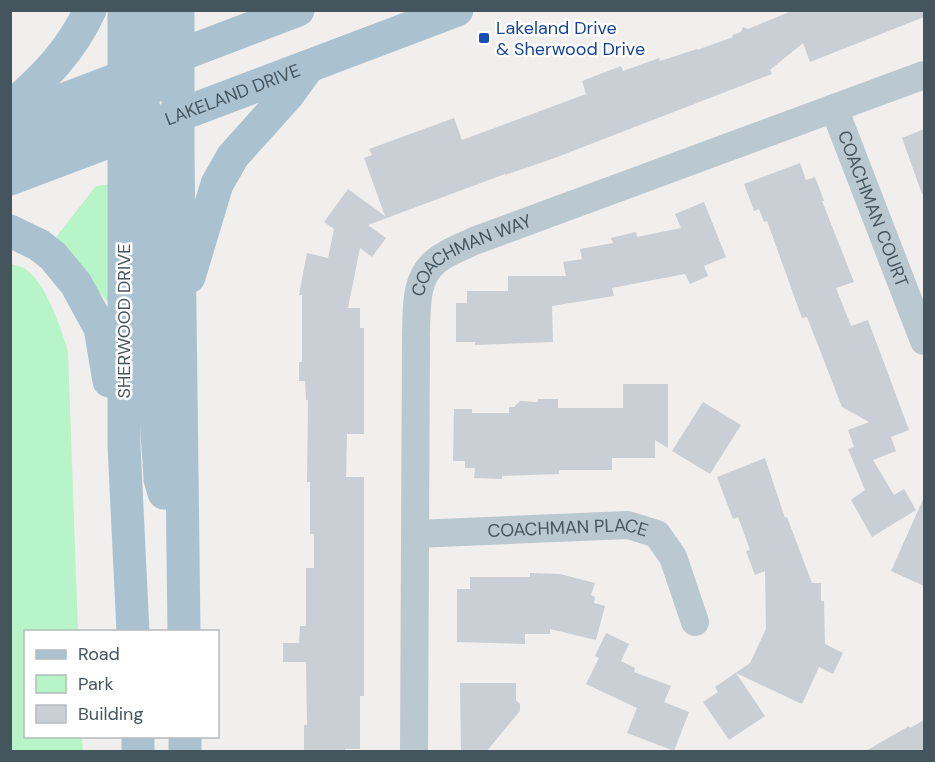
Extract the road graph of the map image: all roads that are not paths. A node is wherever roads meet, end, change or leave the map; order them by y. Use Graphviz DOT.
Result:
graph roads {
  1 [pos="90,10"];
  2 [pos="124,10"];
  3 [pos="152,10"];
  4 [pos="178,10"];
  5 [pos="298,10"];
  6 [pos="457,10"];
  7 [pos="308,67"];
  8 [pos="924,75"];
  9 [pos="145,81"];
  10 [pos="10,108"];
  11 [pos="834,108"];
  12 [pos="178,116"];
  13 [pos="10,120"];
  14 [pos="136,133"];
  15 [pos="10,149"];
  16 [pos="10,179"];
  17 [pos="10,231"];
  18 [pos="180,307"];
  19 [pos="924,341"];
  20 [pos="124,446"];
  21 [pos="416,534"];
  22 [pos="183,577"];
  23 [pos="695,622"];
  24 [pos="133,630"];
  25 [pos="184,630"];
  26 [pos="414,752"];
  1 -- 10 [label="main road"];
  2 -- 9 [label="main road, SHERWOOD DRIVE"];
  3 -- 9 [label="main road"];
  4 -- 9 [label="main road, SHERWOOD DRIVE"];
  5 -- 9 [label="main road"];
  6 -- 7 [label="main road, LAKELAND DRIVE"];
  7 -- 12 [label="main road, LAKELAND DRIVE"];
  7 -- 18 [label="main road"];
  8 -- 11 [label="street, COACHMAN WAY"];
  9 -- 12 [label="main road, SHERWOOD DRIVE"];
  9 -- 13 [label="main road"];
  9 -- 14 [label="main road, SHERWOOD DRIVE"];
  9 -- 15 [label="main road"];
  11 -- 19 [label="street, COACHMAN COURT"];
  11 -- 21 [label="street, COACHMAN WAY"];
  12 -- 14 [label="main road, LAKELAND DRIVE"];
  12 -- 18 [label="main road, SHERWOOD DRIVE"];
  14 -- 16 [label="main road, LAKELAND DRIVE"];
  14 -- 20 [label="main road, SHERWOOD DRIVE"];
  14 -- 22 [label="main road"];
  17 -- 20 [label="main road"];
  18 -- 22 [label="main road, SHERWOOD DRIVE"];
  20 -- 24 [label="main road, SHERWOOD DRIVE"];
  21 -- 23 [label="street, COACHMAN PLACE"];
  21 -- 26 [label="street, COACHMAN WAY"];
  22 -- 25 [label="main road, SHERWOOD DRIVE"];
}
